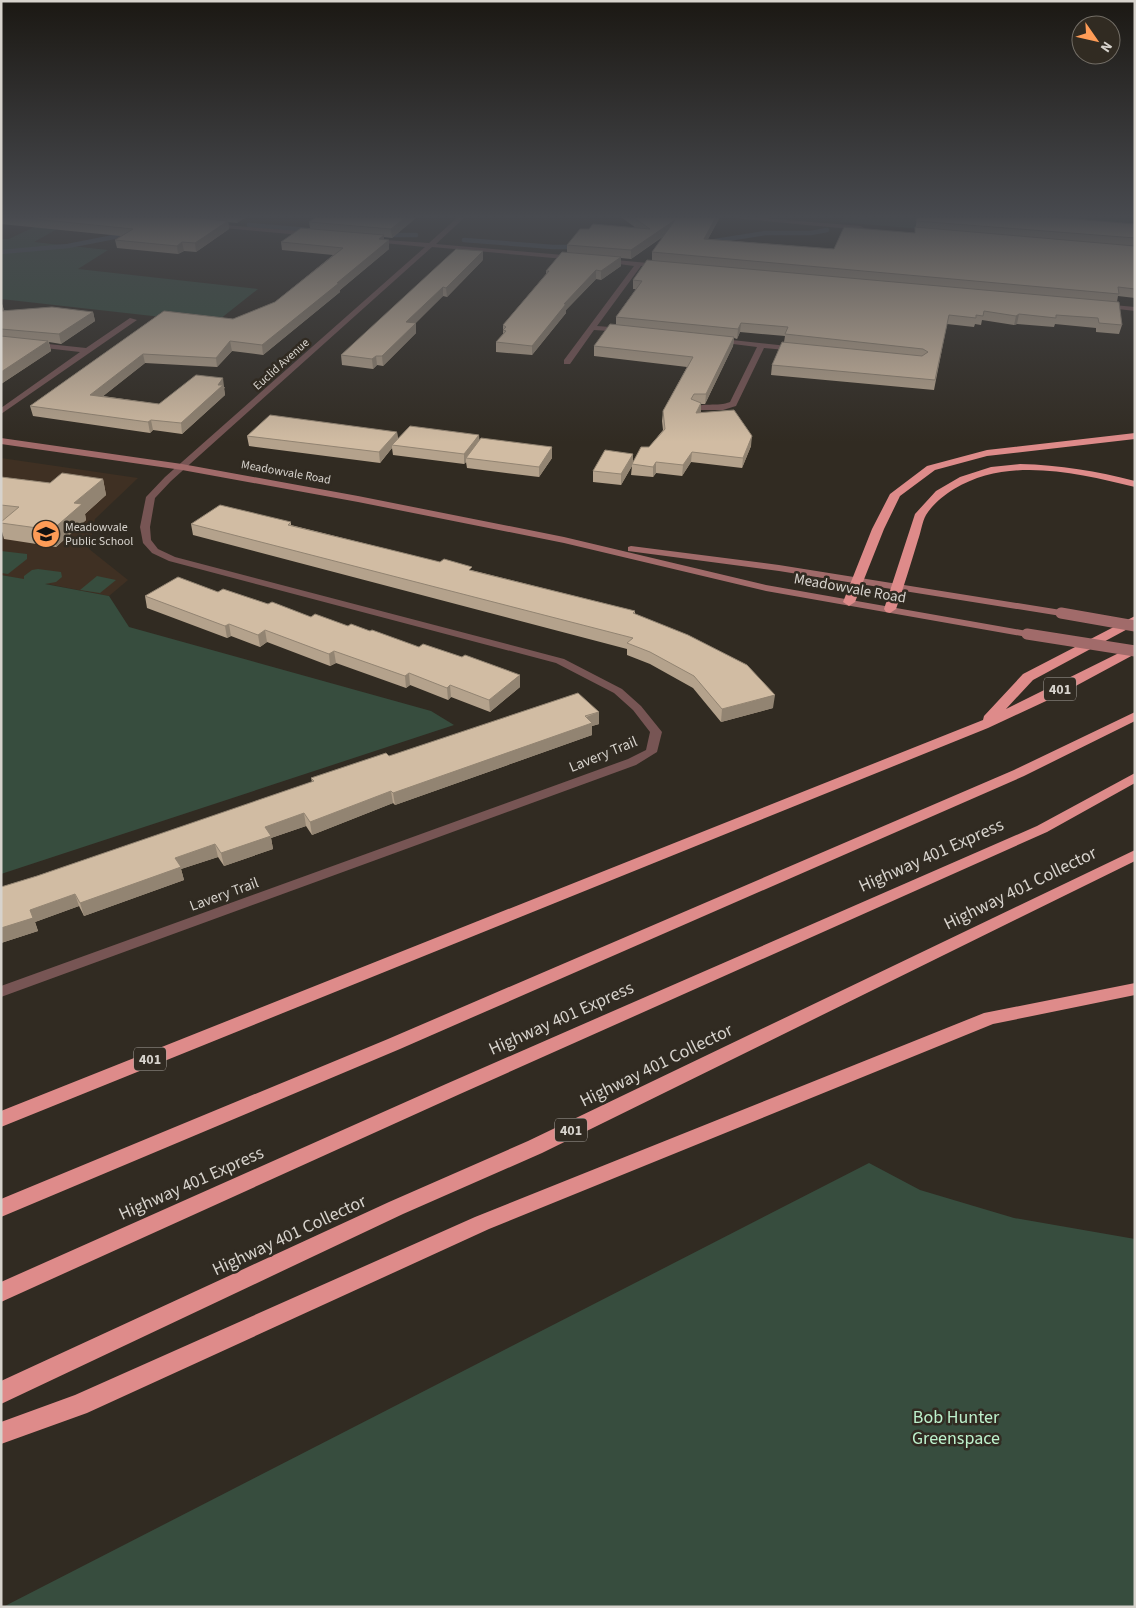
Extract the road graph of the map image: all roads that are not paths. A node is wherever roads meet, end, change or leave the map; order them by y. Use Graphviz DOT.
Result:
graph roads {
  1 [pos="378,292"];
  2 [pos="619,292"];
  3 [pos="1095,305"];
  4 [pos="1135,309"];
  5 [pos="133,320"];
  6 [pos="593,328"];
  7 [pos="628,331"];
  8 [pos="704,339"];
  9 [pos="1,340"];
  10 [pos="762,345"];
  11 [pos="801,349"];
  12 [pos="86,350"];
  13 [pos="567,362"];
  14 [pos="696,408"];
  15 [pos="1,412"];
  16 [pos="1135,436"];
  17 [pos="1,441"];
  18 [pos="182,468"];
  19 [pos="1135,484"];
  20 [pos="564,540"];
  21 [pos="858,581"];
  22 [pos="896,587"];
  23 [pos="849,602"];
  24 [pos="890,609"];
  25 [pos="1135,620"];
  26 [pos="1135,626"];
  27 [pos="1135,650"];
  28 [pos="1135,716"];
  29 [pos="983,725"];
  30 [pos="1135,777"];
  31 [pos="1135,855"];
  32 [pos="1135,989"];
  33 [pos="1,992"];
  34 [pos="1,1119"];
  35 [pos="1,1208"];
  36 [pos="1,1292"];
  37 [pos="1,1394"];
  38 [pos="1,1433"];
  1 -- 18 [label="street, Euclid Avenue"];
  2 -- 6 [label="street"];
  3 -- 4 [label="street"];
  5 -- 12 [label="street"];
  6 -- 7 [label="street"];
  6 -- 13 [label="street"];
  8 -- 10 [label="street"];
  9 -- 12 [label="street"];
  10 -- 11 [label="street"];
  10 -- 14 [label="street"];
  12 -- 15 [label="street"];
  16 -- 21 [label="highway"];
  17 -- 18 [label="main road, Meadowvale Road"];
  18 -- 20 [label="main road, Meadowvale Road"];
  18 -- 33 [label="street, Lavery Trail"];
  19 -- 22 [label="highway"];
  20 -- 21 [label="main road, Meadowvale Road"];
  20 -- 23 [label="main road, Meadowvale Road"];
  21 -- 22 [label="main road, Meadowvale Road"];
  21 -- 23 [label="highway"];
  22 -- 24 [label="highway"];
  22 -- 26 [label="main road, Meadowvale Road, bridge"];
  23 -- 24 [label="main road, Meadowvale Road"];
  24 -- 27 [label="main road, Meadowvale Road, bridge"];
  25 -- 29 [label="highway"];
  27 -- 29 [label="highway, 401"];
  28 -- 35 [label="highway"];
  29 -- 34 [label="highway, 401"];
  30 -- 36 [label="highway, Highway 401 Express"];
  31 -- 37 [label="highway, Highway 401 Collector / 401"];
  32 -- 38 [label="highway"];
}
